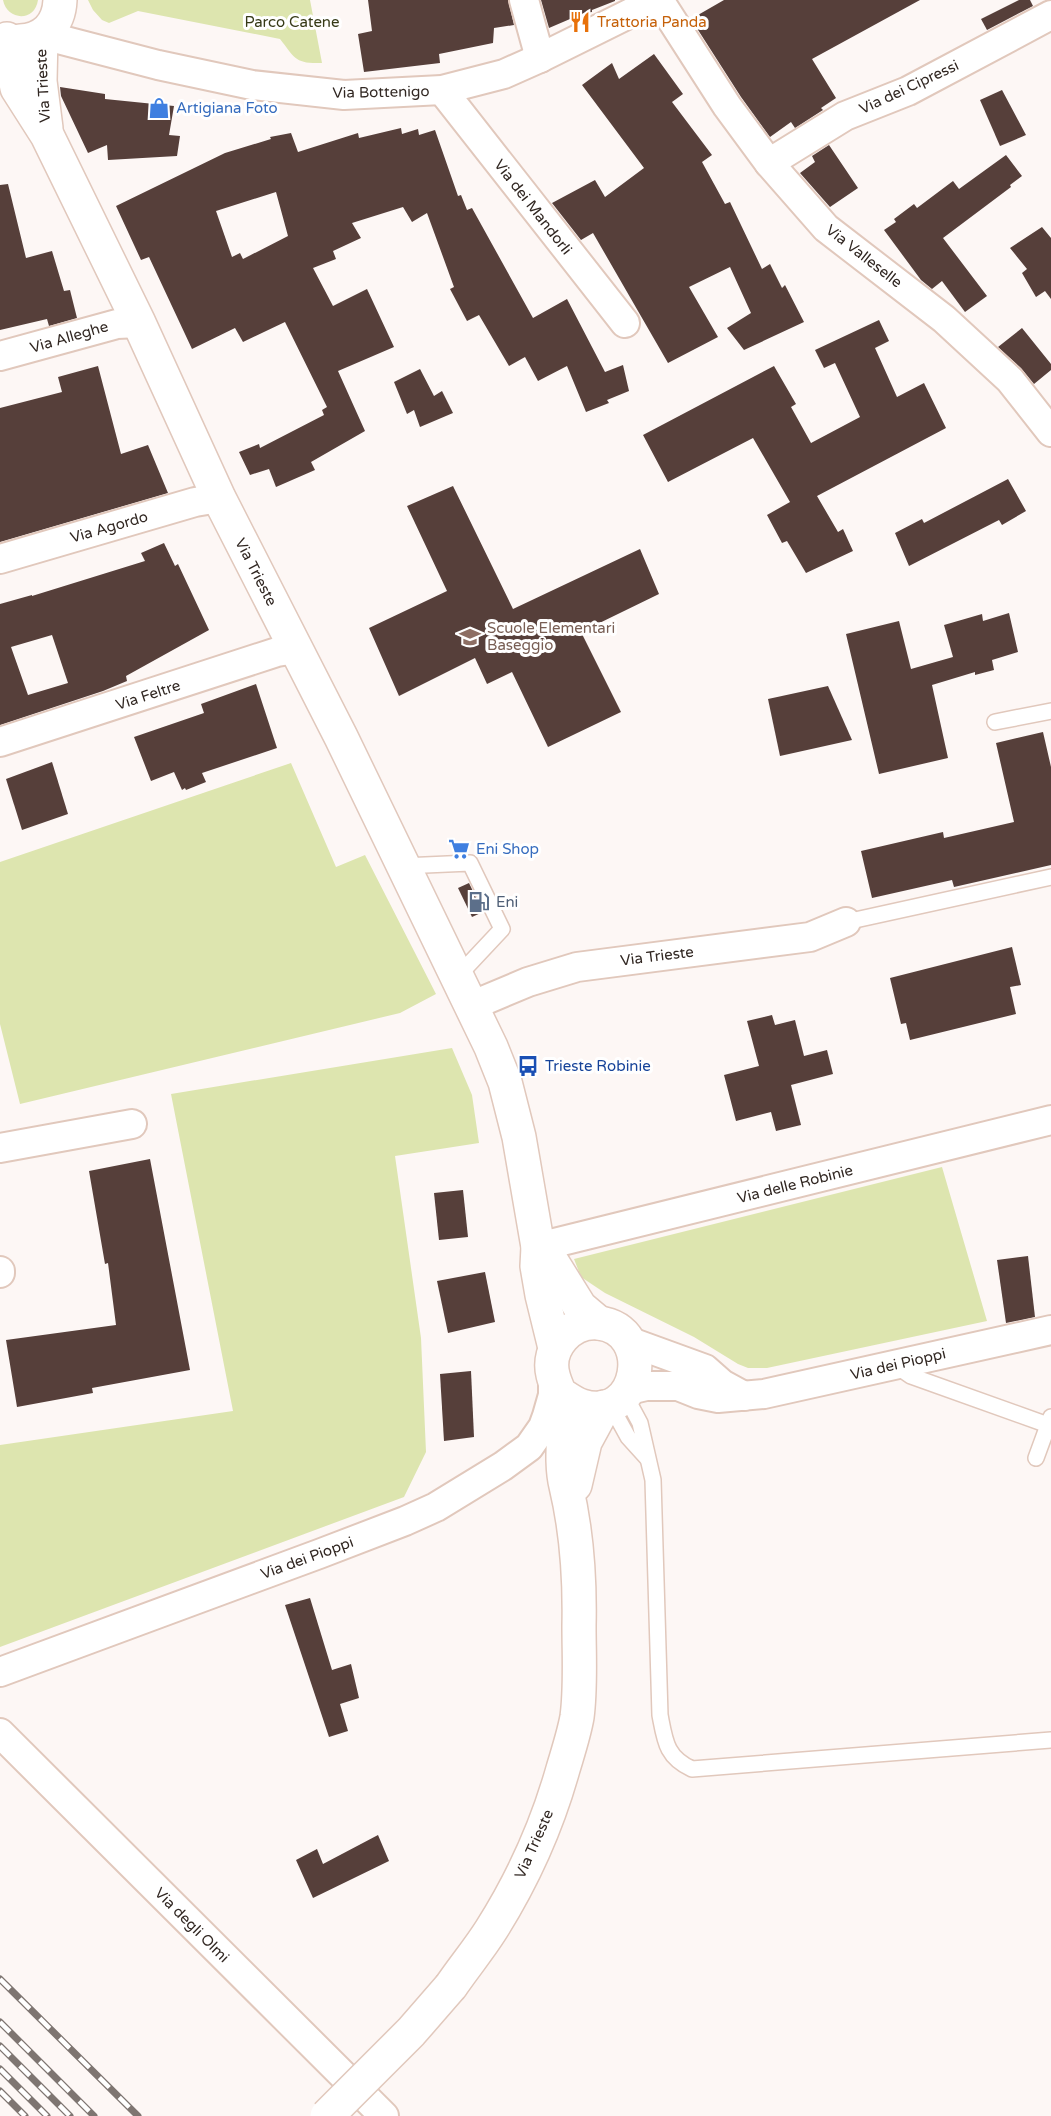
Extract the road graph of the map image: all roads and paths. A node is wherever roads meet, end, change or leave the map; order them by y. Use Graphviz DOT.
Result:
graph roads {
  1 [pos="524,0"];
  2 [pos="658,0"];
  3 [pos="1051,15"];
  4 [pos="52,19"];
  5 [pos="3,37"];
  6 [pos="540,58"];
  7 [pos="442,90"];
  8 [pos="46,135"];
  9 [pos="769,163"];
  10 [pos="139,323"];
  11 [pos="625,323"];
  12 [pos="0,356"];
  13 [pos="1051,432"];
  14 [pos="219,498"];
  15 [pos="0,559"];
  16 [pos="296,649"];
  17 [pos="1051,711"];
  18 [pos="995,722"];
  19 [pos="0,742"];
  20 [pos="403,866"];
  21 [pos="1051,877"];
  22 [pos="846,922"];
  23 [pos="464,991"];
  24 [pos="1051,1120"];
  25 [pos="132,1124"];
  26 [pos="0,1148"];
  27 [pos="538,1247"];
  28 [pos="599,1323"];
  29 [pos="1051,1330"];
  30 [pos="627,1341"];
  31 [pos="896,1365"];
  32 [pos="556,1373"];
  33 [pos="744,1396"];
  34 [pos="617,1400"];
  35 [pos="1049,1421"];
  36 [pos="1036,1458"];
  37 [pos="571,1487"];
  38 [pos="0,1672"];
  39 [pos="0,1733"];
  40 [pos="1051,1740"];
  41 [pos="327,2116"];
  42 [pos="384,2116"];
  1 -- 6 [label="street"];
  2 -- 6 [label="street, Via Bottenigo"];
  2 -- 9 [label="street, Via Valleselle"];
  3 -- 9 [label="street, Via dei Cipressi"];
  4 -- 5 [label="street"];
  4 -- 7 [label="street, Via Bottenigo"];
  4 -- 8 [label="street, Via Trieste"];
  5 -- 8 [label="street, Via Trieste"];
  6 -- 7 [label="street, Via Bottenigo"];
  7 -- 11 [label="street, Via dei Mandorli"];
  8 -- 10 [label="street, Via Trieste"];
  9 -- 13 [label="street, Via Valleselle"];
  10 -- 12 [label="street, Via Alleghe"];
  10 -- 14 [label="street, Via Trieste"];
  14 -- 15 [label="street, Via Agordo"];
  14 -- 16 [label="street, Via Trieste"];
  16 -- 19 [label="street, Via Feltre"];
  16 -- 20 [label="street, Via Trieste"];
  17 -- 18 [label="lane"];
  20 -- 23 [label="street, Via Trieste"];
  20 -- 23 [label="lane"];
  21 -- 22 [label="lane"];
  22 -- 23 [label="street, Via Trieste"];
  23 -- 27 [label="street, Via Trieste"];
  24 -- 27 [label="street, Via delle Robinie"];
  25 -- 26 [label="street"];
  27 -- 28 [label="street, Via Trieste"];
  27 -- 32 [label="street, Via Trieste"];
  28 -- 30 [label="street, Via Trieste"];
  28 -- 32 [label="street"];
  29 -- 31 [label="street, Via dei Pioppi"];
  30 -- 33 [label="street"];
  30 -- 34 [label="street, Via Trieste"];
  31 -- 33 [label="street, Via dei Pioppi"];
  31 -- 35 [label="lane"];
  32 -- 34 [label="street"];
  32 -- 37 [label="street, Via Trieste"];
  32 -- 38 [label="street, Via dei Pioppi"];
  33 -- 34 [label="street, Via dei Pioppi"];
  34 -- 37 [label="street, Via Trieste"];
  34 -- 40 [label="lane"];
  35 -- 36 [label="lane"];
  37 -- 41 [label="street, Via Trieste, bridge"];
  39 -- 42 [label="street, Via degli Olmi"];
}
